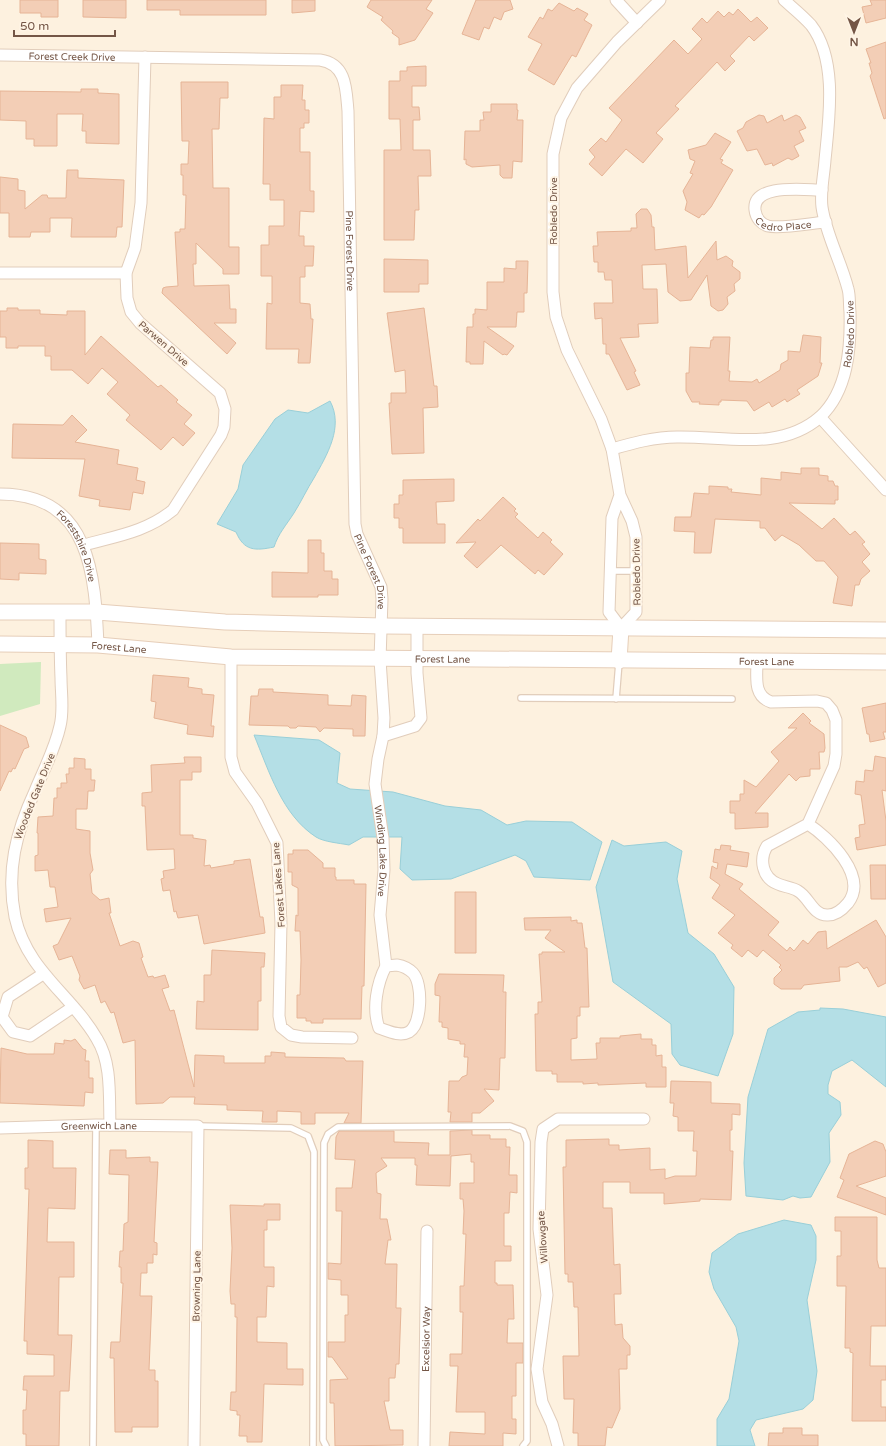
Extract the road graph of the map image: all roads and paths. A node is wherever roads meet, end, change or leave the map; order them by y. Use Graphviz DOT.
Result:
graph roads {
  1 [pos="616,0"];
  2 [pos="660,0"];
  3 [pos="784,0"];
  4 [pos="637,23"];
  5 [pos="0,55"];
  6 [pos="145,57"];
  7 [pos="822,190"];
  8 [pos="826,222"];
  9 [pos="0,273"];
  10 [pos="126,273"];
  11 [pos="820,417"];
  12 [pos="612,449"];
  13 [pos="886,490"];
  14 [pos="0,494"];
  15 [pos="620,495"];
  16 [pos="84,545"];
  17 [pos="610,571"];
  18 [pos="636,571"];
  19 [pos="60,611"];
  20 [pos="0,612"];
  21 [pos="97,612"];
  22 [pos="382,626"];
  23 [pos="417,627"];
  24 [pos="621,628"];
  25 [pos="886,630"];
  26 [pos="0,644"];
  27 [pos="59,645"];
  28 [pos="98,645"];
  29 [pos="231,657"];
  30 [pos="380,660"];
  31 [pos="416,660"];
  32 [pos="619,661"];
  33 [pos="757,661"];
  34 [pos="886,662"];
  35 [pos="520,698"];
  36 [pos="616,699"];
  37 [pos="732,699"];
  38 [pos="383,736"];
  39 [pos="808,824"];
  40 [pos="386,966"];
  41 [pos="43,974"];
  42 [pos="73,1007"];
  43 [pos="352,1038"];
  44 [pos="644,1119"];
  45 [pos="96,1125"];
  46 [pos="110,1125"];
  47 [pos="198,1126"];
  48 [pos="0,1128"];
  49 [pos="428,1231"];
  50 [pos="93,1446"];
  51 [pos="194,1446"];
  52 [pos="313,1446"];
  53 [pos="326,1446"];
  54 [pos="424,1446"];
  55 [pos="524,1446"];
  56 [pos="558,1446"];
  1 -- 4 [label="street"];
  2 -- 4 [label="street, Robledo Drive"];
  3 -- 7 [label="street, Robledo Drive"];
  4 -- 12 [label="street, Robledo Drive"];
  5 -- 6 [label="street, Forest Creek Drive"];
  6 -- 10 [label="street, Parwen Drive"];
  6 -- 22 [label="street, Pine Forest Drive"];
  7 -- 8 [label="street, Robledo Drive"];
  7 -- 8 [label="street, Cedro Place"];
  8 -- 11 [label="street, Robledo Drive"];
  9 -- 10 [label="street"];
  10 -- 16 [label="street, Parwen Drive"];
  11 -- 12 [label="street, Robledo Drive"];
  11 -- 13 [label="street"];
  12 -- 15 [label="street, Robledo Drive"];
  14 -- 16 [label="street, Forestshire Drive"];
  15 -- 17 [label="street, Robledo Drive"];
  15 -- 18 [label="street, Robledo Drive"];
  16 -- 21 [label="street, Forestshire Drive"];
  17 -- 18 [label="lane"];
  17 -- 24 [label="street, Robledo Drive"];
  18 -- 24 [label="street, Robledo Drive"];
  19 -- 20 [label="main road"];
  19 -- 21 [label="main road"];
  19 -- 27 [label="street, Wooded Gate Drive"];
  21 -- 22 [label="main road"];
  21 -- 28 [label="street, Forestshire Drive"];
  22 -- 23 [label="main road"];
  22 -- 30 [label="street, Winding Lake Drive"];
  23 -- 24 [label="main road"];
  23 -- 31 [label="street"];
  24 -- 25 [label="main road"];
  24 -- 32 [label="main road"];
  26 -- 27 [label="main road, Forest Lane"];
  27 -- 28 [label="main road, Forest Lane"];
  27 -- 41 [label="street, Wooded Gate Drive"];
  28 -- 29 [label="main road, Forest Lane"];
  29 -- 30 [label="main road, Forest Lane"];
  29 -- 43 [label="street, Forest Lakes Lane"];
  30 -- 31 [label="main road, Forest Lane"];
  30 -- 38 [label="street, Winding Lake Drive"];
  31 -- 32 [label="main road, Forest Lane"];
  31 -- 38 [label="street"];
  32 -- 33 [label="main road, Forest Lane"];
  32 -- 36 [label="lane"];
  33 -- 34 [label="main road, Forest Lane"];
  33 -- 39 [label="street"];
  35 -- 36 [label="lane"];
  36 -- 37 [label="lane"];
  38 -- 40 [label="street, Winding Lake Drive"];
  39 -- 39 [label="street"];
  40 -- 40 [label="street, Winding Lake Drive"];
  41 -- 42 [label="street, Wooded Gate Drive"];
  41 -- 42 [label="street"];
  42 -- 46 [label="street, Wooded Gate Drive"];
  44 -- 56 [label="street, Willowgate"];
  45 -- 46 [label="street, Greenwich Lane"];
  45 -- 48 [label="street, Greenwich Lane"];
  45 -- 50 [label="lane"];
  46 -- 47 [label="street, Greenwich Lane"];
  47 -- 51 [label="street, Browning Lane"];
  47 -- 52 [label="lane"];
  49 -- 54 [label="street, Excelsior Way"];
  53 -- 55 [label="lane"];
}
